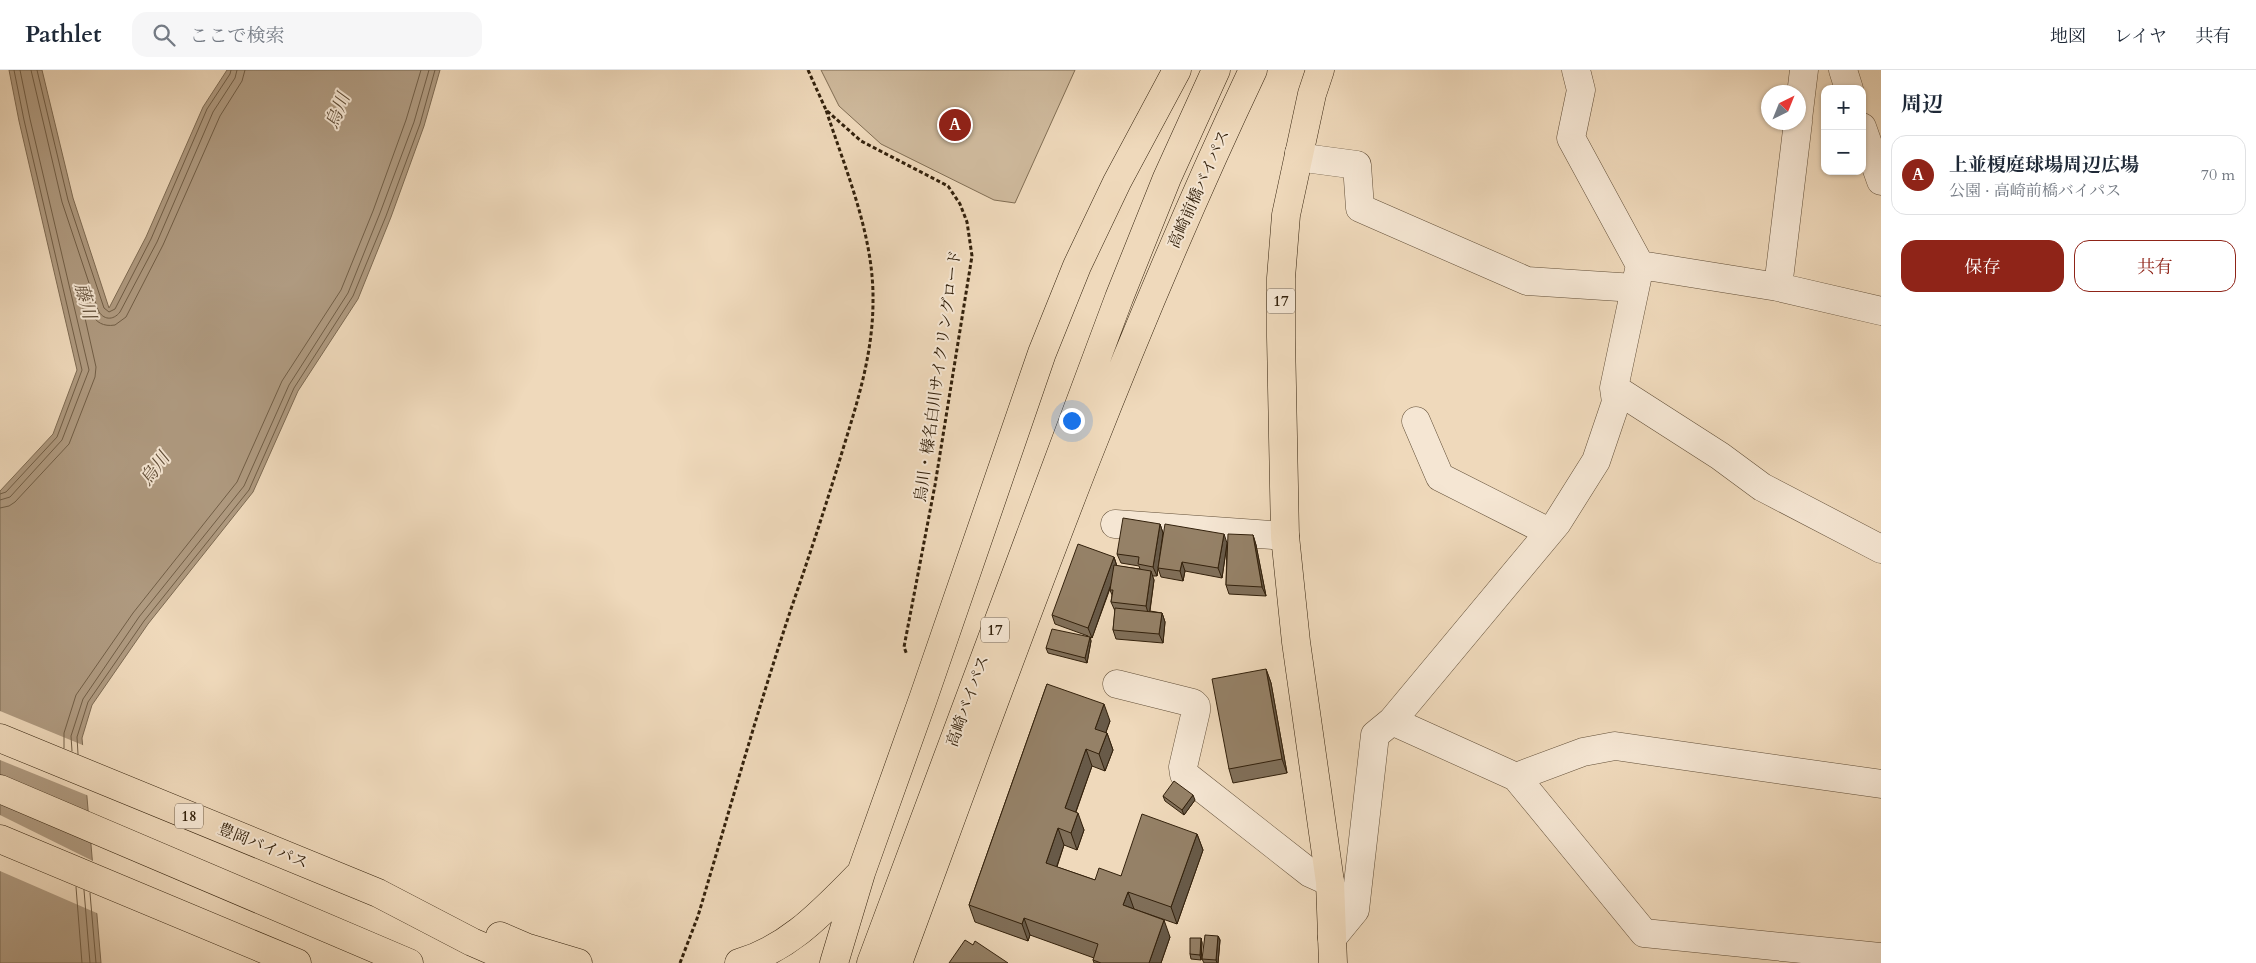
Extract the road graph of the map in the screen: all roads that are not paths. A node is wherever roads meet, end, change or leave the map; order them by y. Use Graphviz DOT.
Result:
graph roads {
  1 [pos="1177,70"];
  2 [pos="1216,70"];
  3 [pos="1254,70"];
  4 [pos="1320,70"];
  5 [pos="1576,70"];
  6 [pos="1804,70"];
  7 [pos="1843,70"];
  8 [pos="1802,85"];
  9 [pos="1848,85"];
  10 [pos="1797,130"];
  11 [pos="1863,130"];
  12 [pos="1299,154"];
  13 [pos="1881,181"];
  14 [pos="1637,276"];
  15 [pos="1778,287"];
  16 [pos="1119,298"];
  17 [pos="1148,308"];
  18 [pos="1881,311"];
  19 [pos="1614,388"];
  20 [pos="1416,421"];
  21 [pos="1115,524"];
  22 [pos="1548,532"];
  23 [pos="1285,536"];
  24 [pos="1881,549"];
  25 [pos="1117,684"];
  26 [pos="1392,721"];
  27 [pos="0,738"];
  28 [pos="1516,777"];
  29 [pos="1881,784"];
  30 [pos="0,789"];
  31 [pos="0,839"];
  32 [pos="861,873"];
  33 [pos="1330,882"];
  34 [pos="378,893"];
  35 [pos="1333,950"];
  36 [pos="1881,957"];
  37 [pos="298,963"];
  38 [pos="409,963"];
  39 [pos="521,963"];
  40 [pos="578,963"];
  41 [pos="739,963"];
  42 [pos="834,963"];
  43 [pos="871,963"];
  44 [pos="898,963"];
  1 -- 32 [label="highway"];
  2 -- 16 [label="highway, 高崎前橋バイパス / 17"];
  3 -- 17 [label="highway, 高崎前橋バイパス / 17"];
  4 -- 12 [label="highway, 17"];
  5 -- 14 [label="street"];
  6 -- 8 [label="street"];
  7 -- 9 [label="street"];
  10 -- 15 [label="street"];
  11 -- 13 [label="street"];
  12 -- 14 [label="street"];
  12 -- 23 [label="highway, 17"];
  14 -- 15 [label="street"];
  14 -- 19 [label="street"];
  15 -- 18 [label="street"];
  16 -- 43 [label="highway, 高崎バイパス / 17"];
  17 -- 44 [label="highway, 高崎バイパス / 17"];
  19 -- 22 [label="street"];
  19 -- 24 [label="street"];
  20 -- 22 [label="street"];
  21 -- 23 [label="street"];
  22 -- 26 [label="street"];
  23 -- 33 [label="highway, 17"];
  25 -- 33 [label="street"];
  26 -- 28 [label="street"];
  26 -- 35 [label="street"];
  27 -- 34 [label="highway, 豊岡バイパス / 18"];
  28 -- 29 [label="street"];
  28 -- 36 [label="street"];
  30 -- 38 [label="highway"];
  31 -- 37 [label="highway"];
  32 -- 41 [label="highway"];
  32 -- 42 [label="highway"];
  33 -- 35 [label="highway, 17"];
  34 -- 39 [label="highway, 豊岡バイパス / 18"];
  34 -- 40 [label="highway"];
}
